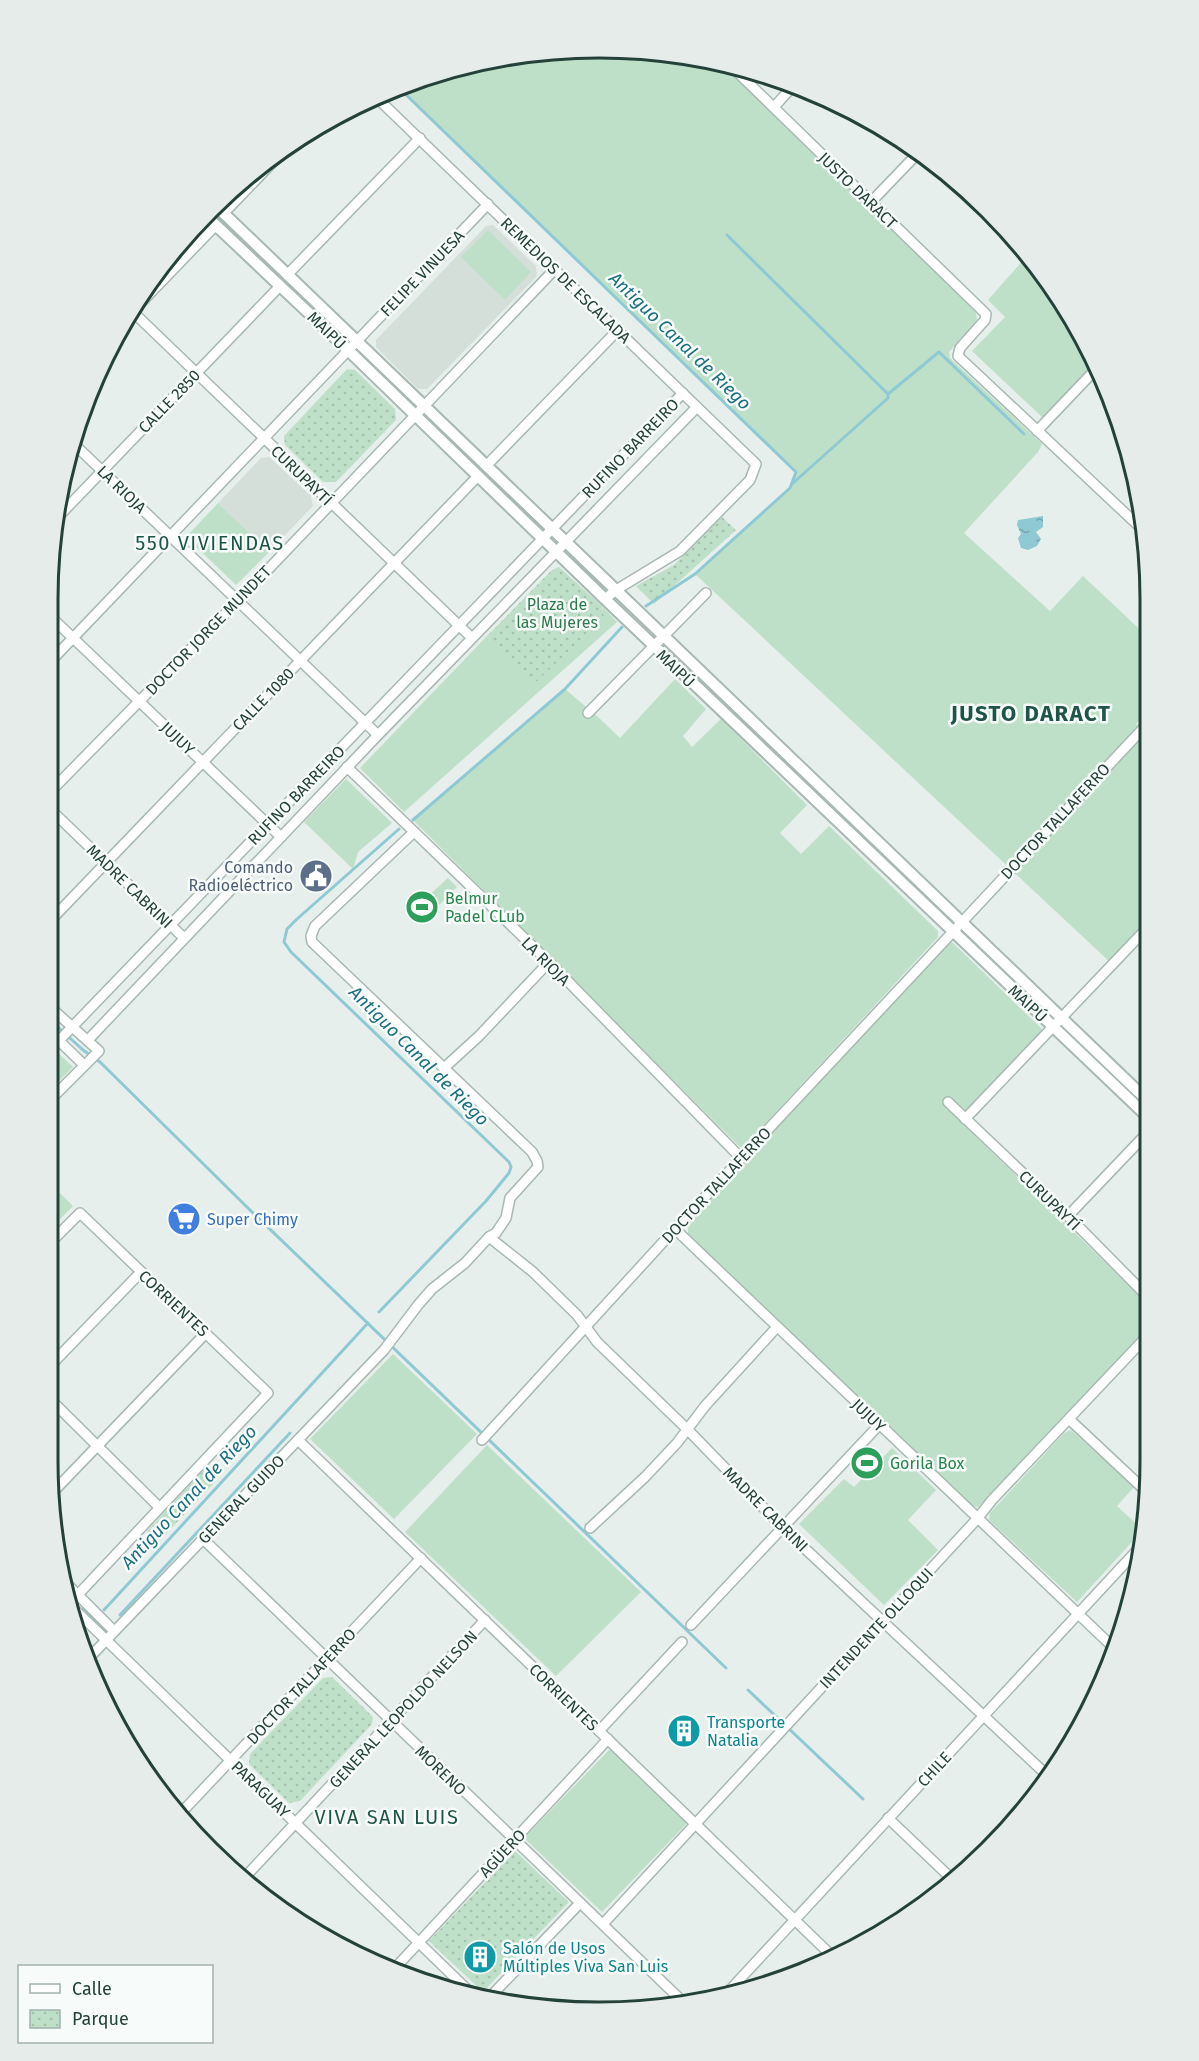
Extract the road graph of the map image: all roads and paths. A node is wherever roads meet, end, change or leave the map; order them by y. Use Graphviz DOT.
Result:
graph roads {
  1 [pos="744,78"];
  2 [pos="787,92"];
  3 [pos="383,104"];
  4 [pos="774,107"];
  5 [pos="420,138"];
  6 [pos="913,159"];
  7 [pos="871,202"];
  8 [pos="488,204"];
  9 [pos="223,212"];
  10 [pos="213,222"];
  11 [pos="216,225"];
  12 [pos="555,269"];
  13 [pos="287,275"];
  14 [pos="164,279"];
  15 [pos="280,286"];
  16 [pos="138,318"];
  17 [pos="618,330"];
  18 [pos="353,346"];
  19 [pos="197,373"];
  20 [pos="1091,374"];
  21 [pos="683,393"];
  22 [pos="423,406"];
  23 [pos="697,407"];
  24 [pos="415,414"];
  25 [pos="1037,431"];
  26 [pos="264,438"];
  27 [pos="80,449"];
  28 [pos="486,466"];
  29 [pos="103,471"];
  30 [pos="478,476"];
  31 [pos="330,502"];
  32 [pos="67,508"];
  33 [pos="1134,520"];
  34 [pos="552,529"];
  35 [pos="170,536"];
  36 [pos="543,539"];
  37 [pos="565,542"];
  38 [pos="556,552"];
  39 [pos="394,563"];
  40 [pos="616,590"];
  41 [pos="706,593"];
  42 [pos="604,599"];
  43 [pos="238,601"];
  44 [pos="58,624"];
  45 [pos="459,626"];
  46 [pos="663,636"];
  47 [pos="73,638"];
  48 [pos="472,638"];
  49 [pos="653,645"];
  50 [pos="58,654"];
  51 [pos="300,661"];
  52 [pos="139,701"];
  53 [pos="588,713"];
  54 [pos="366,724"];
  55 [pos="761,730"];
  56 [pos="1140,732"];
  57 [pos="378,735"];
  58 [pos="751,739"];
  59 [pos="203,762"];
  60 [pos="347,767"];
  61 [pos="58,784"];
  62 [pos="58,817"];
  63 [pos="268,824"];
  64 [pos="860,825"];
  65 [pos="414,832"];
  66 [pos="850,834"];
  67 [pos="281,837"];
  68 [pos="106,863"];
  69 [pos="58,913"];
  70 [pos="960,922"];
  71 [pos="170,924"];
  72 [pos="952,931"];
  73 [pos="1140,935"];
  74 [pos="184,938"];
  75 [pos="549,962"];
  76 [pos="58,1015"];
  77 [pos="1060,1017"];
  78 [pos="1053,1027"];
  79 [pos="71,1028"];
  80 [pos="88,1040"];
  81 [pos="58,1041"];
  82 [pos="84,1065"];
  83 [pos="444,1068"];
  84 [pos="58,1092"];
  85 [pos="1140,1093"];
  86 [pos="948,1102"];
  87 [pos="1140,1110"];
  88 [pos="965,1119"];
  89 [pos="1140,1140"];
  90 [pos="741,1158"];
  91 [pos="1068,1216"];
  92 [pos="675,1229"];
  93 [pos="58,1235"];
  94 [pos="489,1237"];
  95 [pos="141,1272"];
  96 [pos="1140,1289"];
  97 [pos="587,1326"];
  98 [pos="777,1327"];
  99 [pos="206,1333"];
  100 [pos="1140,1344"];
  101 [pos="58,1358"];
  102 [pos="58,1407"];
  103 [pos="1069,1419"];
  104 [pos="879,1425"];
  105 [pos="688,1430"];
  106 [pos="298,1440"];
  107 [pos="482,1440"];
  108 [pos="97,1446"];
  109 [pos="59,1485"];
  110 [pos="1139,1485"];
  111 [pos="159,1507"];
  112 [pos="977,1519"];
  113 [pos="590,1528"];
  114 [pos="783,1528"];
  115 [pos="203,1539"];
  116 [pos="1132,1554"];
  117 [pos="421,1558"];
  118 [pos="76,1596"];
  119 [pos="77,1600"];
  120 [pos="1078,1613"];
  121 [pos="81,1616"];
  122 [pos="485,1620"];
  123 [pos="882,1620"];
  124 [pos="691,1625"];
  125 [pos="114,1630"];
  126 [pos="106,1640"];
  127 [pos="682,1642"];
  128 [pos="1109,1643"];
  129 [pos="94,1653"];
  130 [pos="327,1660"];
  131 [pos="984,1715"];
  132 [pos="391,1722"];
  133 [pos="599,1731"];
  134 [pos="608,1739"];
  135 [pos="231,1760"];
  136 [pos="1043,1771"];
  137 [pos="185,1809"];
  138 [pos="888,1818"];
  139 [pos="296,1823"];
  140 [pos="695,1824"];
  141 [pos="514,1840"];
  142 [pos="249,1873"];
  143 [pos="948,1875"];
  144 [pos="580,1903"];
  145 [pos="795,1920"];
  146 [pos="603,1924"];
  147 [pos="419,1942"];
  148 [pos="828,1952"];
  149 [pos="399,1964"];
  150 [pos="463,1985"];
  151 [pos="734,1985"];
  152 [pos="495,1992"];
  153 [pos="678,1997"];
  1 -- 4 [label="street, JUSTO DARACT"];
  2 -- 4 [label="street"];
  3 -- 5 [label="street, REMEDIOS DE ESCALADA"];
  4 -- 7 [label="street, JUSTO DARACT"];
  5 -- 8 [label="street, REMEDIOS DE ESCALADA"];
  5 -- 13 [label="street"];
  6 -- 7 [label="street"];
  7 -- 25 [label="street, JUSTO DARACT"];
  8 -- 12 [label="street, REMEDIOS DE ESCALADA"];
  8 -- 18 [label="street, FELIPE VINUESA"];
  9 -- 13 [label="street, MAIPÚ"];
  10 -- 11 [label="street, MAIPÚ"];
  11 -- 14 [label="street"];
  11 -- 15 [label="street, MAIPÚ"];
  12 -- 17 [label="street, REMEDIOS DE ESCALADA"];
  12 -- 22 [label="street"];
  13 -- 18 [label="street, MAIPÚ"];
  15 -- 18 [label="street, MAIPÚ"];
  15 -- 19 [label="street, CALLE 2850"];
  16 -- 19 [label="street, CURUPAYTÍ"];
  17 -- 21 [label="street, REMEDIOS DE ESCALADA"];
  17 -- 28 [label="street"];
  18 -- 22 [label="street, MAIPÚ"];
  18 -- 24 [label="street, MAIPÚ"];
  18 -- 26 [label="street, FELIPE VINUESA"];
  19 -- 26 [label="street, CURUPAYTÍ"];
  19 -- 29 [label="street, CALLE 2850"];
  20 -- 25 [label="street"];
  21 -- 23 [label="street, REMEDIOS DE ESCALADA"];
  21 -- 34 [label="street, RUFINO BARREIRO"];
  22 -- 24 [label="street, DOCTOR JORGE MUNDET"];
  22 -- 28 [label="street, MAIPÚ"];
  23 -- 37 [label="street, RUFINO BARREIRO"];
  23 -- 40 [label="street, REMEDIOS DE ESCALADA"];
  24 -- 30 [label="street, MAIPÚ"];
  24 -- 31 [label="street, DOCTOR JORGE MUNDET"];
  25 -- 33 [label="street"];
  26 -- 31 [label="street, CURUPAYTÍ"];
  26 -- 35 [label="street, FELIPE VINUESA"];
  27 -- 29 [label="street, LA RIOJA"];
  28 -- 34 [label="street, MAIPÚ"];
  29 -- 32 [label="street, CALLE 2850"];
  29 -- 35 [label="street, LA RIOJA"];
  30 -- 36 [label="street, MAIPÚ"];
  30 -- 39 [label="street, CALLE 1080"];
  31 -- 39 [label="street, CURUPAYTÍ"];
  31 -- 43 [label="street, DOCTOR JORGE MUNDET"];
  34 -- 36 [label="street, RUFINO BARREIRO"];
  34 -- 37 [label="street, MAIPÚ"];
  35 -- 43 [label="street, LA RIOJA"];
  35 -- 47 [label="street, FELIPE VINUESA"];
  36 -- 38 [label="street, MAIPÚ"];
  36 -- 45 [label="street, RUFINO BARREIRO"];
  37 -- 38 [label="street, RUFINO BARREIRO"];
  37 -- 40 [label="street, MAIPÚ"];
  38 -- 42 [label="street, MAIPÚ"];
  38 -- 48 [label="street, RUFINO BARREIRO"];
  39 -- 45 [label="street, CURUPAYTÍ"];
  39 -- 51 [label="street, CALLE 1080"];
  40 -- 42 [label="street"];
  40 -- 46 [label="street, MAIPÚ"];
  41 -- 46 [label="street"];
  42 -- 49 [label="street, MAIPÚ"];
  43 -- 51 [label="street, LA RIOJA"];
  43 -- 52 [label="street, DOCTOR JORGE MUNDET"];
  44 -- 47 [label="street, JUJUY"];
  45 -- 48 [label="street, CURUPAYTÍ"];
  45 -- 54 [label="street, RUFINO BARREIRO"];
  46 -- 49 [label="street"];
  46 -- 55 [label="street, MAIPÚ"];
  47 -- 50 [label="street, FELIPE VINUESA"];
  47 -- 52 [label="street, JUJUY"];
  48 -- 57 [label="street, RUFINO BARREIRO"];
  49 -- 53 [label="street"];
  49 -- 58 [label="street, MAIPÚ"];
  51 -- 54 [label="street, LA RIOJA"];
  51 -- 59 [label="street, CALLE 1080"];
  52 -- 59 [label="street, JUJUY"];
  52 -- 61 [label="street, DOCTOR JORGE MUNDET"];
  54 -- 57 [label="street, LA RIOJA"];
  54 -- 63 [label="street, RUFINO BARREIRO"];
  55 -- 58 [label="street"];
  55 -- 64 [label="street, MAIPÚ"];
  56 -- 70 [label="street, DOCTOR TALLAFERRO"];
  57 -- 60 [label="street, RUFINO BARREIRO"];
  58 -- 66 [label="street, MAIPÚ"];
  59 -- 63 [label="street, JUJUY"];
  59 -- 68 [label="street, CALLE 1080"];
  60 -- 65 [label="street, LA RIOJA"];
  60 -- 67 [label="street, RUFINO BARREIRO"];
  62 -- 68 [label="street, MADRE CABRINI"];
  63 -- 67 [label="street, JUJUY"];
  63 -- 71 [label="street, RUFINO BARREIRO"];
  64 -- 66 [label="street"];
  64 -- 70 [label="street, MAIPÚ"];
  65 -- 75 [label="street, LA RIOJA"];
  65 -- 83 [label="street"];
  66 -- 72 [label="street, MAIPÚ"];
  67 -- 74 [label="street, RUFINO BARREIRO"];
  68 -- 69 [label="street, CALLE 1080"];
  68 -- 71 [label="street, MADRE CABRINI"];
  70 -- 72 [label="street, DOCTOR TALLAFERRO"];
  70 -- 77 [label="street, MAIPÚ"];
  71 -- 74 [label="street, MADRE CABRINI"];
  71 -- 79 [label="street, RUFINO BARREIRO"];
  72 -- 78 [label="street, MAIPÚ"];
  72 -- 90 [label="street, DOCTOR TALLAFERRO"];
  73 -- 77 [label="street"];
  74 -- 80 [label="street, RUFINO BARREIRO"];
  75 -- 83 [label="street"];
  75 -- 90 [label="street, LA RIOJA"];
  76 -- 79 [label="street"];
  77 -- 78 [label="street"];
  77 -- 85 [label="street, MAIPÚ"];
  78 -- 87 [label="street, MAIPÚ"];
  78 -- 88 [label="street"];
  79 -- 80 [label="street"];
  79 -- 81 [label="street, RUFINO BARREIRO"];
  80 -- 82 [label="street"];
  81 -- 82 [label="street"];
  82 -- 84 [label="street"];
  83 -- 94 [label="street, GENERAL GUIDO"];
  86 -- 88 [label="street, CURUPAYTÍ"];
  88 -- 91 [label="street, CURUPAYTÍ"];
  89 -- 91 [label="street"];
  90 -- 92 [label="street, DOCTOR TALLAFERRO"];
  91 -- 96 [label="street, CURUPAYTÍ"];
  92 -- 97 [label="street, DOCTOR TALLAFERRO"];
  92 -- 98 [label="street, JUJUY"];
  93 -- 95 [label="street, CORRIENTES"];
  94 -- 97 [label="street, MADRE CABRINI"];
  94 -- 106 [label="street, GENERAL GUIDO"];
  95 -- 99 [label="street, CORRIENTES"];
  95 -- 101 [label="street"];
  97 -- 105 [label="street, MADRE CABRINI"];
  97 -- 107 [label="street, DOCTOR TALLAFERRO"];
  98 -- 104 [label="street, JUJUY"];
  98 -- 105 [label="street"];
  99 -- 108 [label="street"];
  99 -- 111 [label="street, CORRIENTES"];
  100 -- 103 [label="street, INTENDENTE OLLOQUI"];
  102 -- 108 [label="street"];
  103 -- 110 [label="street"];
  103 -- 112 [label="street, INTENDENTE OLLOQUI"];
  104 -- 112 [label="street, JUJUY"];
  104 -- 114 [label="street"];
  105 -- 113 [label="street"];
  105 -- 114 [label="street, MADRE CABRINI"];
  106 -- 115 [label="street, GENERAL GUIDO"];
  106 -- 117 [label="street, CORRIENTES"];
  108 -- 109 [label="street"];
  108 -- 111 [label="street"];
  111 -- 118 [label="street"];
  112 -- 120 [label="street, JUJUY"];
  112 -- 123 [label="street, INTENDENTE OLLOQUI"];
  114 -- 123 [label="street, MADRE CABRINI"];
  114 -- 124 [label="street"];
  115 -- 125 [label="street, GENERAL GUIDO"];
  115 -- 130 [label="street, MORENO"];
  116 -- 120 [label="street, CHILE"];
  117 -- 122 [label="street, CORRIENTES"];
  117 -- 130 [label="street, DOCTOR TALLAFERRO"];
  119 -- 125 [label="street"];
  120 -- 128 [label="street, JUJUY"];
  120 -- 131 [label="street, CHILE"];
  121 -- 126 [label="street, PARAGUAY"];
  122 -- 132 [label="street, GENERAL LEOPOLDO NELSON"];
  122 -- 133 [label="street, CORRIENTES"];
  123 -- 131 [label="street, MADRE CABRINI"];
  123 -- 140 [label="street, INTENDENTE OLLOQUI"];
  125 -- 126 [label="street, GENERAL GUIDO"];
  126 -- 129 [label="street, GENERAL GUIDO"];
  126 -- 135 [label="street, PARAGUAY"];
  127 -- 133 [label="street"];
  130 -- 132 [label="street, MORENO"];
  130 -- 135 [label="street, DOCTOR TALLAFERRO"];
  131 -- 136 [label="street, MADRE CABRINI"];
  131 -- 138 [label="street, CHILE"];
  132 -- 139 [label="street, GENERAL LEOPOLDO NELSON"];
  132 -- 141 [label="street, MORENO"];
  133 -- 134 [label="street, CORRIENTES"];
  134 -- 140 [label="street, CORRIENTES"];
  134 -- 141 [label="street, AGÜERO"];
  135 -- 137 [label="street, DOCTOR TALLAFERRO"];
  135 -- 139 [label="street, PARAGUAY"];
  138 -- 143 [label="street"];
  138 -- 145 [label="street, CHILE"];
  139 -- 142 [label="street, GENERAL LEOPOLDO NELSON"];
  139 -- 147 [label="street, PARAGUAY"];
  140 -- 145 [label="street, CORRIENTES"];
  140 -- 146 [label="street, INTENDENTE OLLOQUI"];
  141 -- 144 [label="street, MORENO"];
  141 -- 147 [label="street, AGÜERO"];
  144 -- 146 [label="street, MORENO"];
  144 -- 152 [label="street"];
  145 -- 148 [label="street, CORRIENTES"];
  145 -- 151 [label="street, CHILE"];
  146 -- 153 [label="street, MORENO"];
  147 -- 149 [label="street, AGÜERO"];
  147 -- 150 [label="street, PARAGUAY"];
}
